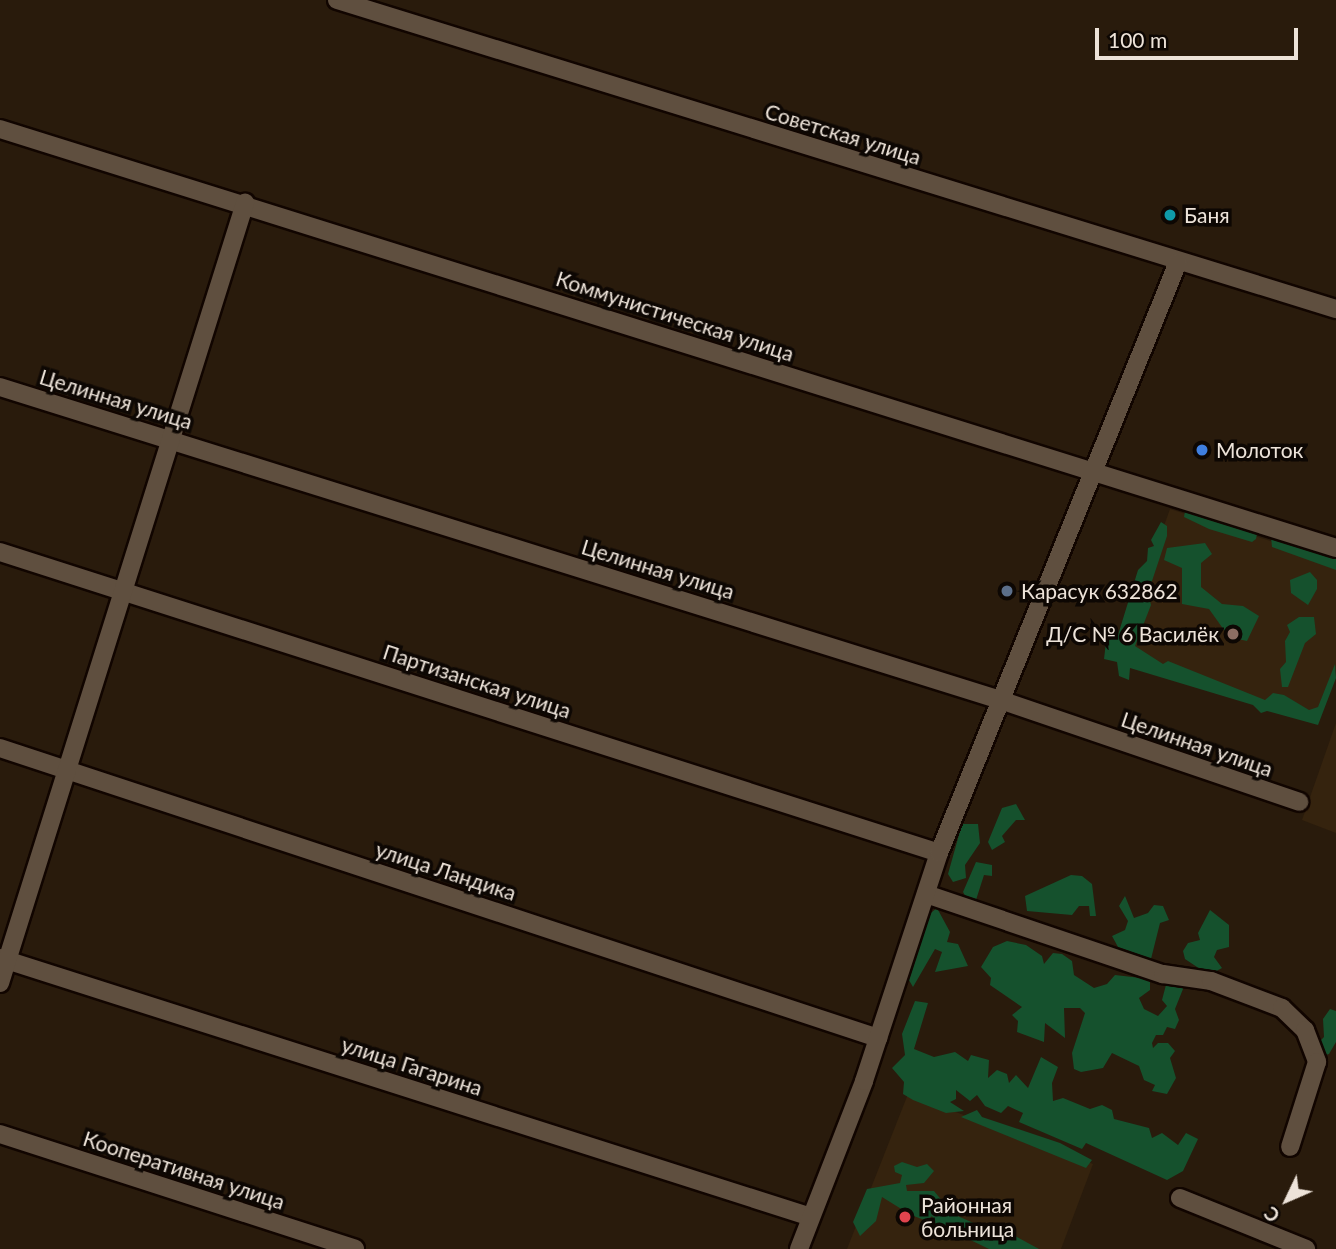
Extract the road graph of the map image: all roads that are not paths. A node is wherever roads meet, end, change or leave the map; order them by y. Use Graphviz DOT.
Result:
graph roads {
  1 [pos="337,0"];
  2 [pos="0,129"];
  3 [pos="245,203"];
  4 [pos="1178,262"];
  5 [pos="1336,309"];
  6 [pos="0,387"];
  7 [pos="171,440"];
  8 [pos="1096,474"];
  9 [pos="1336,548"];
  10 [pos="0,552"];
  11 [pos="123,592"];
  12 [pos="1003,701"];
  13 [pos="0,748"];
  14 [pos="67,770"];
  15 [pos="1299,802"];
  16 [pos="939,853"];
  17 [pos="926,894"];
  18 [pos="3,959"];
  19 [pos="0,983"];
  20 [pos="878,1038"];
  21 [pos="0,1134"];
  22 [pos="1290,1147"];
  23 [pos="1180,1198"];
  24 [pos="811,1217"];
  25 [pos="355,1249"];
  26 [pos="799,1249"];
  27 [pos="1306,1249"];
  1 -- 4 [label="street, Советская улица"];
  2 -- 3 [label="street, Коммунистическая улица"];
  3 -- 7 [label="street"];
  3 -- 8 [label="street, Коммунистическая улица"];
  4 -- 5 [label="street, Советская улица"];
  4 -- 8 [label="street"];
  6 -- 7 [label="street, Целинная улица"];
  7 -- 11 [label="street"];
  7 -- 12 [label="street, Целинная улица"];
  8 -- 9 [label="street, Коммунистическая улица"];
  8 -- 12 [label="street"];
  10 -- 11 [label="street, Партизанская улица"];
  11 -- 14 [label="street"];
  11 -- 16 [label="street, Партизанская улица"];
  12 -- 15 [label="street, Целинная улица"];
  12 -- 16 [label="street"];
  13 -- 14 [label="street, улица Ландика"];
  14 -- 18 [label="street"];
  14 -- 20 [label="street, улица Ландика"];
  16 -- 17 [label="street"];
  17 -- 20 [label="street"];
  17 -- 22 [label="street"];
  18 -- 19 [label="street"];
  18 -- 24 [label="street, улица Гагарина"];
  20 -- 24 [label="street"];
  21 -- 25 [label="street, Кооперативная улица"];
  23 -- 27 [label="street"];
  24 -- 26 [label="street"];
}
